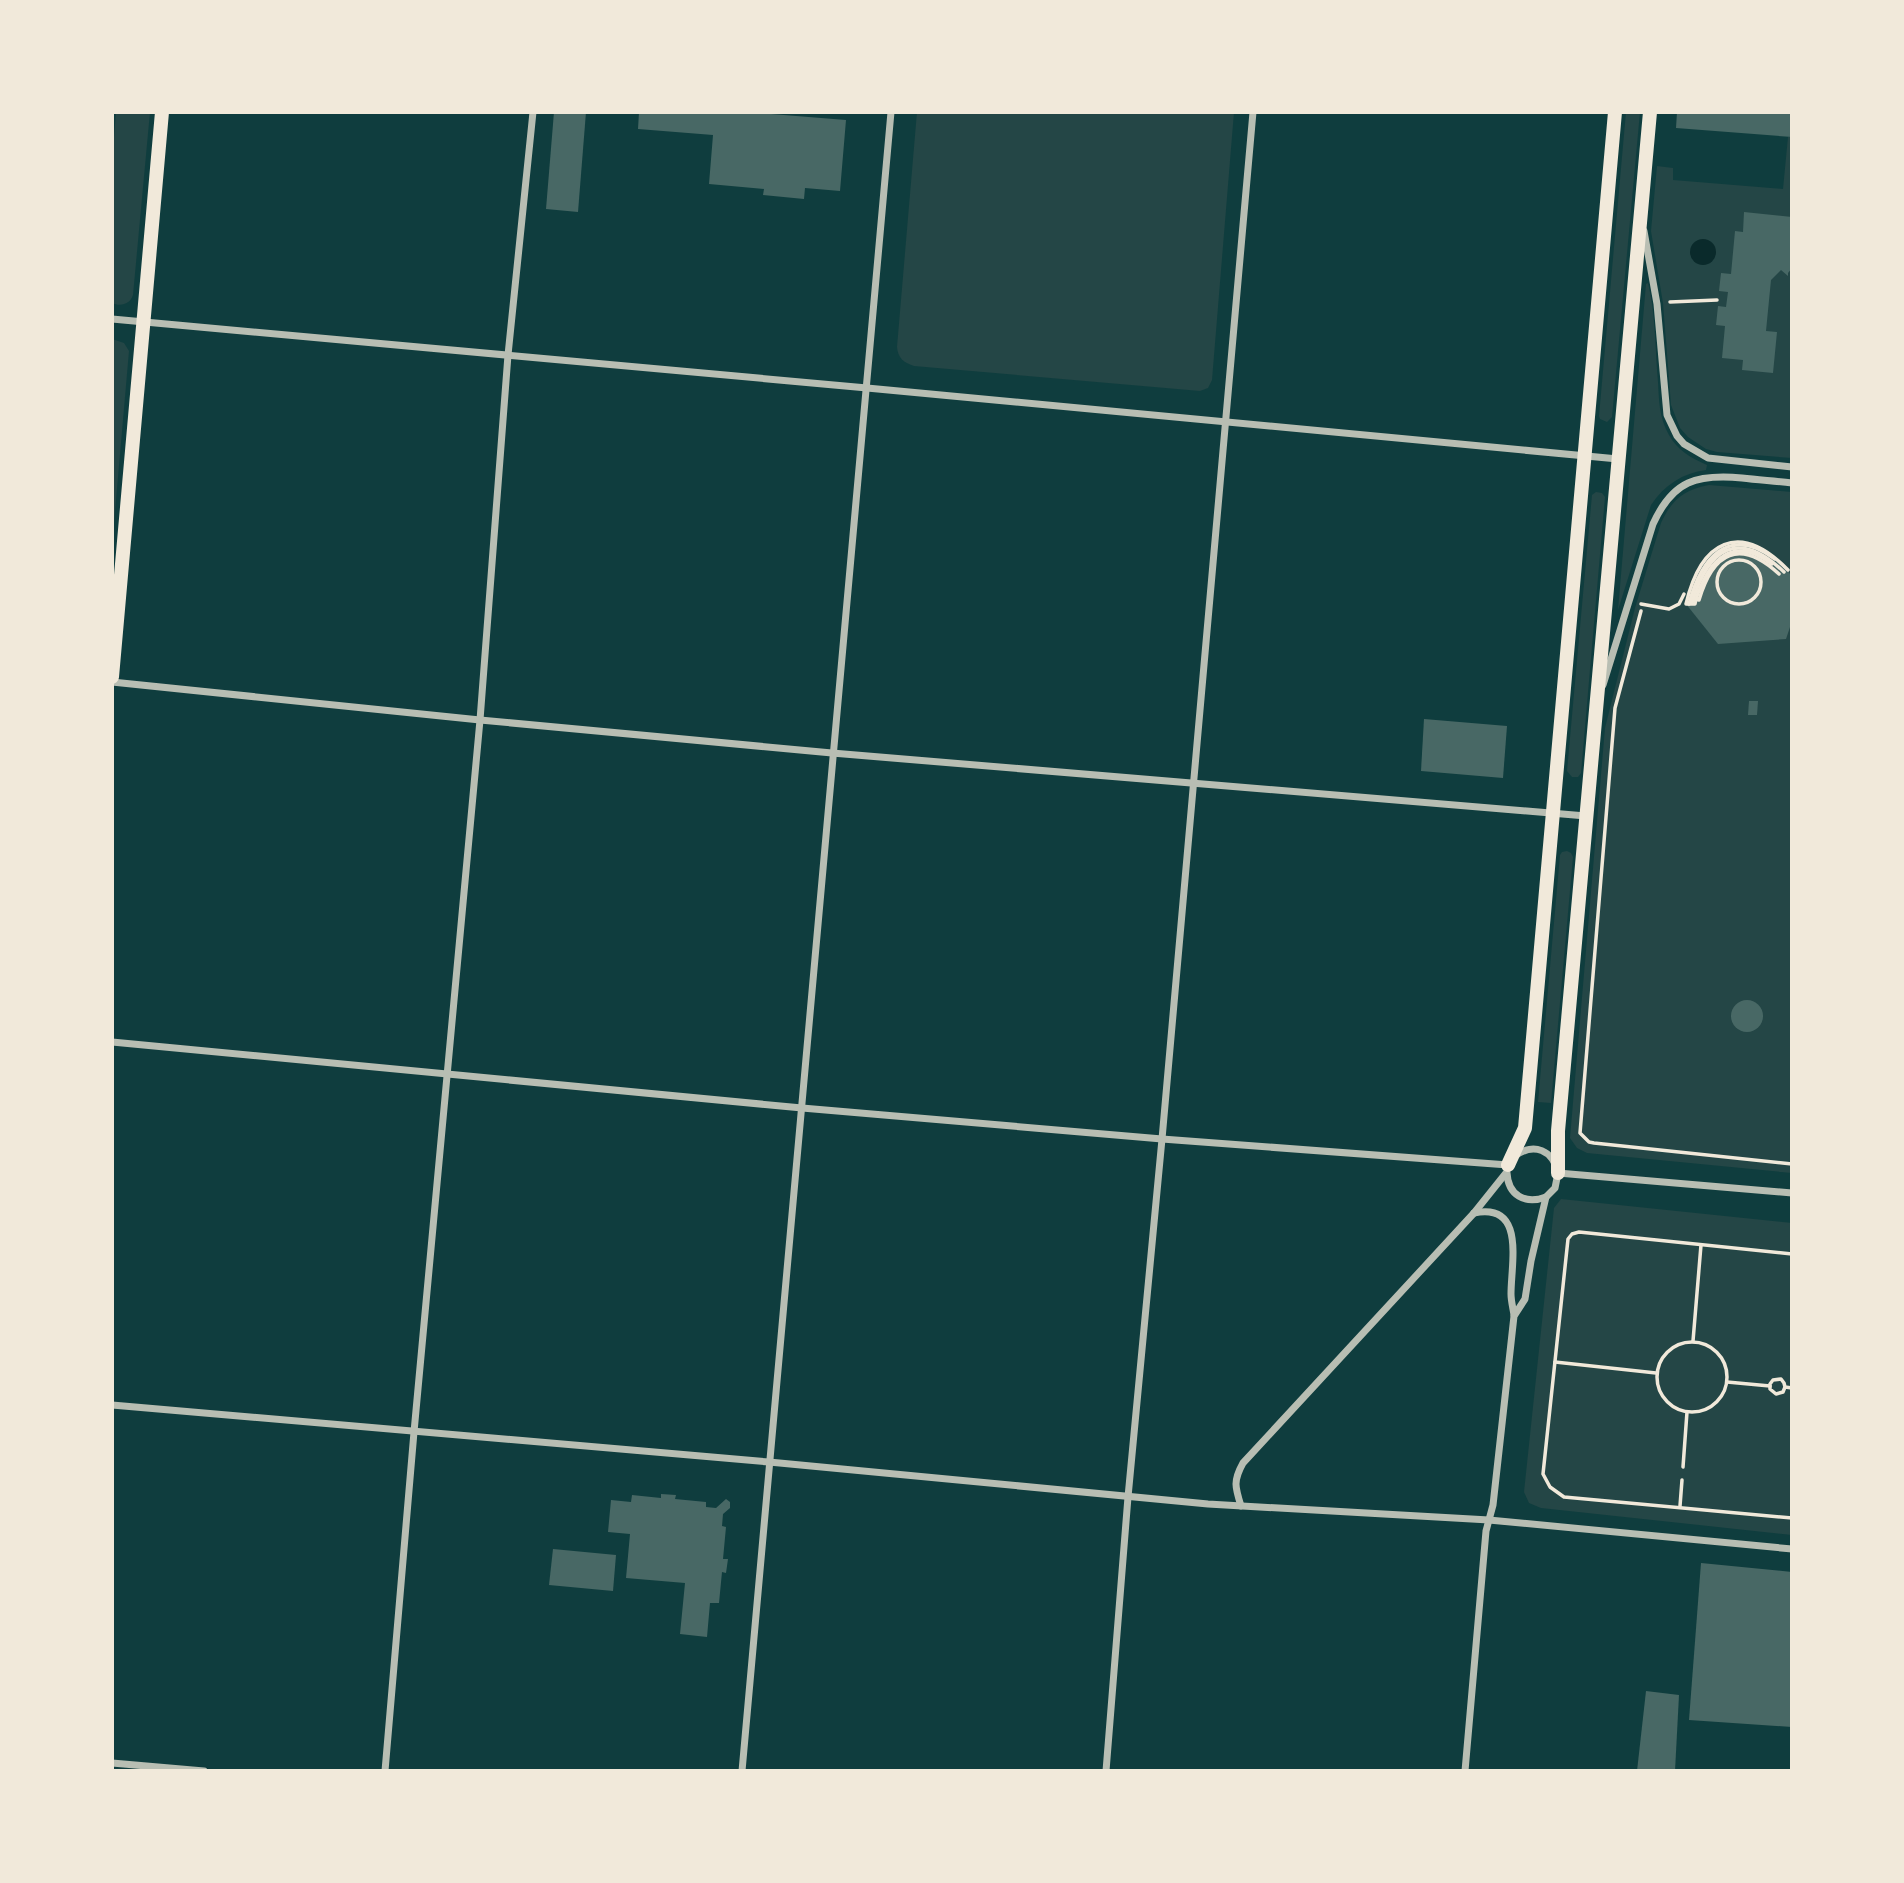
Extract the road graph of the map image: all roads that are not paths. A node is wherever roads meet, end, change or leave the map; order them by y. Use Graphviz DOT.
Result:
graph roads {
  1 [pos="162,112"];
  2 [pos="533,112"];
  3 [pos="891,112"];
  4 [pos="1253,112"];
  5 [pos="1615,112"];
  6 [pos="1650,112"];
  7 [pos="1641,212"];
  8 [pos="112,319"];
  9 [pos="143,322"];
  10 [pos="508,355"];
  11 [pos="867,387"];
  12 [pos="1225,422"];
  13 [pos="1585,455"];
  14 [pos="1618,459"];
  15 [pos="1792,467"];
  16 [pos="1792,482"];
  17 [pos="114,616"];
  18 [pos="112,679"];
  19 [pos="1595,713"];
  20 [pos="480,720"];
  21 [pos="832,753"];
  22 [pos="1193,784"];
  23 [pos="1554,814"];
  24 [pos="1586,816"];
  25 [pos="112,1042"];
  26 [pos="448,1074"];
  27 [pos="802,1108"];
  28 [pos="1162,1139"];
  29 [pos="1507,1169"];
  30 [pos="1558,1173"];
  31 [pos="1792,1193"];
  32 [pos="1546,1197"];
  33 [pos="1474,1213"];
  34 [pos="1514,1316"];
  35 [pos="112,1405"];
  36 [pos="414,1432"];
  37 [pos="769,1462"];
  38 [pos="1128,1497"];
  39 [pos="1241,1506"];
  40 [pos="1489,1520"];
  41 [pos="1792,1549"];
  42 [pos="112,1763"];
  43 [pos="204,1771"];
  44 [pos="385,1771"];
  45 [pos="742,1771"];
  46 [pos="1107,1771"];
  47 [pos="1465,1771"];
  1 -- 9 [label="main road"];
  2 -- 10 [label="street"];
  3 -- 11 [label="street"];
  4 -- 12 [label="street"];
  5 -- 13 [label="main road"];
  6 -- 7 [label="main road"];
  7 -- 14 [label="main road"];
  7 -- 15 [label="street"];
  8 -- 9 [label="street"];
  9 -- 10 [label="street"];
  9 -- 17 [label="main road"];
  10 -- 11 [label="street"];
  10 -- 20 [label="street"];
  11 -- 12 [label="street"];
  11 -- 21 [label="street"];
  12 -- 13 [label="street"];
  12 -- 22 [label="street"];
  13 -- 14 [label="street"];
  13 -- 23 [label="main road"];
  14 -- 19 [label="main road"];
  16 -- 19 [label="street"];
  17 -- 18 [label="main road"];
  18 -- 20 [label="street"];
  19 -- 24 [label="main road"];
  20 -- 21 [label="street"];
  20 -- 26 [label="street"];
  21 -- 22 [label="street"];
  21 -- 27 [label="street"];
  22 -- 23 [label="street"];
  22 -- 28 [label="street"];
  23 -- 24 [label="street"];
  23 -- 29 [label="main road"];
  24 -- 30 [label="main road"];
  25 -- 26 [label="street"];
  26 -- 27 [label="street"];
  26 -- 36 [label="street"];
  27 -- 28 [label="street"];
  27 -- 37 [label="street"];
  28 -- 29 [label="street"];
  28 -- 38 [label="street"];
  29 -- 30 [label="street"];
  29 -- 32 [label="street"];
  29 -- 33 [label="street"];
  30 -- 31 [label="street"];
  30 -- 32 [label="street"];
  32 -- 34 [label="street"];
  33 -- 34 [label="street"];
  33 -- 39 [label="street"];
  34 -- 40 [label="street"];
  35 -- 36 [label="street"];
  36 -- 37 [label="street"];
  36 -- 44 [label="street"];
  37 -- 38 [label="street"];
  37 -- 45 [label="street"];
  38 -- 39 [label="street"];
  38 -- 46 [label="street"];
  39 -- 40 [label="street"];
  40 -- 41 [label="street"];
  40 -- 47 [label="street"];
  42 -- 43 [label="street"];
}
